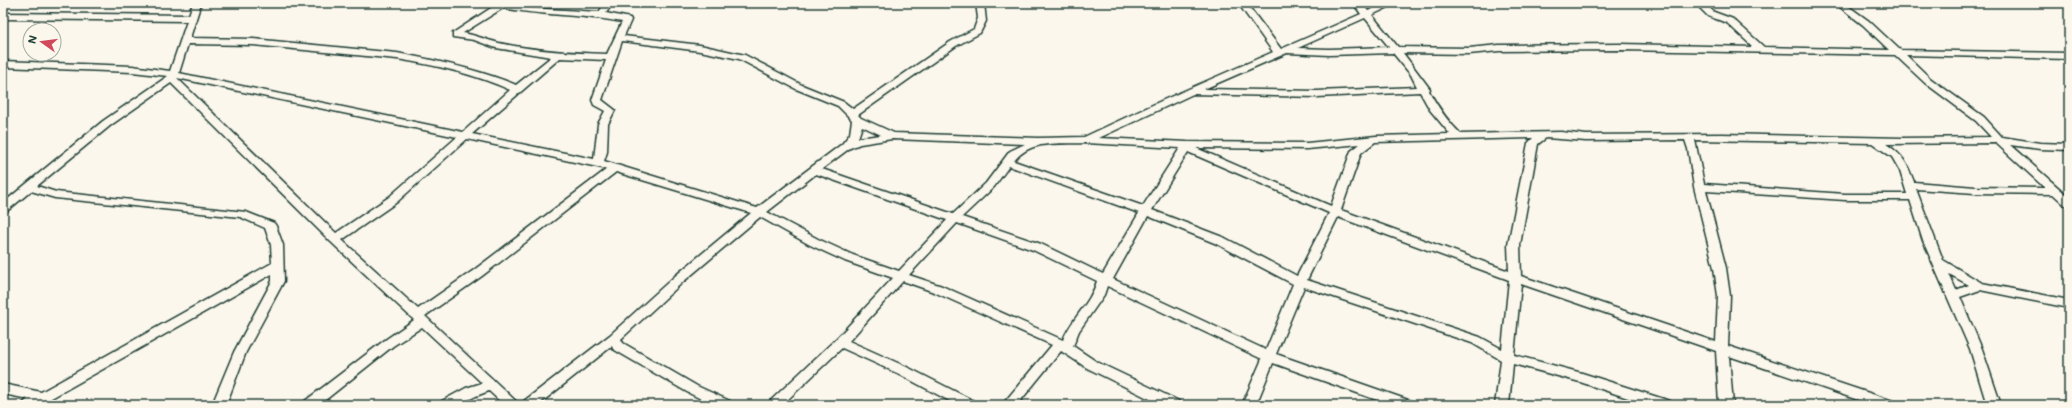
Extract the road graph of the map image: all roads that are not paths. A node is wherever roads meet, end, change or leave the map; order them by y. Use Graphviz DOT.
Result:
graph roads {
  1 [pos="197,3"];
  2 [pos="609,3"];
  3 [pos="980,3"];
  4 [pos="1242,3"];
  5 [pos="1357,3"];
  6 [pos="1393,3"];
  7 [pos="1699,3"];
  8 [pos="1839,3"];
  9 [pos="496,4"];
  10 [pos="1367,14"];
  11 [pos="601,15"];
  12 [pos="3,16"];
  13 [pos="192,18"];
  14 [pos="619,38"];
  15 [pos="184,41"];
  16 [pos="1395,50"];
  17 [pos="1762,50"];
  18 [pos="1282,51"];
  19 [pos="1898,52"];
  20 [pos="558,55"];
  21 [pos="2069,56"];
  22 [pos="612,57"];
  23 [pos="3,64"];
  24 [pos="172,76"];
  25 [pos="517,89"];
  26 [pos="1425,90"];
  27 [pos="1191,92"];
  28 [pos="855,117"];
  29 [pos="465,135"];
  30 [pos="1516,135"];
  31 [pos="1544,135"];
  32 [pos="892,136"];
  33 [pos="1458,136"];
  34 [pos="1689,138"];
  35 [pos="1376,139"];
  36 [pos="1086,140"];
  37 [pos="2000,140"];
  38 [pos="1038,141"];
  39 [pos="1874,141"];
  40 [pos="1903,141"];
  41 [pos="846,146"];
  42 [pos="1186,146"];
  43 [pos="2069,147"];
  44 [pos="1532,150"];
  45 [pos="1896,155"];
  46 [pos="1007,162"];
  47 [pos="598,163"];
  48 [pos="615,168"];
  49 [pos="814,170"];
  50 [pos="30,187"];
  51 [pos="1699,187"];
  52 [pos="1911,191"];
  53 [pos="2056,192"];
  54 [pos="2069,202"];
  55 [pos="3,209"];
  56 [pos="1145,211"];
  57 [pos="759,212"];
  58 [pos="1335,212"];
  59 [pos="956,218"];
  60 [pos="335,238"];
  61 [pos="1938,262"];
  62 [pos="278,265"];
  63 [pos="903,276"];
  64 [pos="1515,278"];
  65 [pos="1105,280"];
  66 [pos="1300,282"];
  67 [pos="1118,286"];
  68 [pos="1979,286"];
  69 [pos="1100,292"];
  70 [pos="1953,295"];
  71 [pos="2069,304"];
  72 [pos="419,318"];
  73 [pos="616,342"];
  74 [pos="840,342"];
  75 [pos="1060,344"];
  76 [pos="1722,349"];
  77 [pos="1270,357"];
  78 [pos="1507,358"];
  79 [pos="492,385"];
  80 [pos="3,389"];
  81 [pos="42,397"];
  82 [pos="28,405"];
  83 [pos="219,405"];
  84 [pos="310,405"];
  85 [pos="447,405"];
  86 [pos="513,405"];
  87 [pos="529,405"];
  88 [pos="726,405"];
  89 [pos="774,405"];
  90 [pos="968,405"];
  91 [pos="1009,405"];
  92 [pos="1174,405"];
  93 [pos="1249,405"];
  94 [pos="1406,405"];
  95 [pos="1502,405"];
  96 [pos="1665,405"];
  97 [pos="1726,405"];
  98 [pos="1888,405"];
  99 [pos="1994,405"];
  1 -- 13 [label="street"];
  2 -- 11 [label="street"];
  3 -- 28 [label="street"];
  4 -- 18 [label="street"];
  5 -- 10 [label="street"];
  6 -- 10 [label="street"];
  7 -- 17 [label="street"];
  8 -- 19 [label="street"];
  9 -- 11 [label="street"];
  9 -- 20 [label="street"];
  10 -- 16 [label="street"];
  10 -- 18 [label="street"];
  11 -- 14 [label="street"];
  12 -- 13 [label="street"];
  13 -- 15 [label="street"];
  14 -- 22 [label="street"];
  14 -- 28 [label="street"];
  15 -- 24 [label="street"];
  15 -- 25 [label="street"];
  16 -- 17 [label="street"];
  16 -- 18 [label="street"];
  16 -- 26 [label="street"];
  17 -- 19 [label="street"];
  18 -- 27 [label="street"];
  19 -- 21 [label="street"];
  19 -- 37 [label="street"];
  20 -- 22 [label="street"];
  20 -- 25 [label="street"];
  22 -- 47 [label="street"];
  23 -- 24 [label="street"];
  24 -- 29 [label="street"];
  24 -- 50 [label="street"];
  24 -- 60 [label="street"];
  25 -- 29 [label="street"];
  26 -- 27 [label="street"];
  26 -- 33 [label="street"];
  27 -- 36 [label="street"];
  28 -- 32 [label="street"];
  28 -- 41 [label="street"];
  29 -- 47 [label="street"];
  29 -- 60 [label="street"];
  30 -- 31 [label="street"];
  30 -- 33 [label="street"];
  30 -- 44 [label="street"];
  31 -- 34 [label="street"];
  31 -- 44 [label="street"];
  32 -- 38 [label="street"];
  32 -- 41 [label="street"];
  33 -- 35 [label="street"];
  34 -- 39 [label="street"];
  34 -- 51 [label="street"];
  35 -- 42 [label="street"];
  35 -- 58 [label="street"];
  36 -- 38 [label="street"];
  36 -- 42 [label="street"];
  37 -- 40 [label="street"];
  37 -- 43 [label="street"];
  37 -- 53 [label="street"];
  38 -- 46 [label="street"];
  39 -- 40 [label="street"];
  39 -- 45 [label="street"];
  40 -- 45 [label="street"];
  41 -- 49 [label="street"];
  42 -- 56 [label="street"];
  42 -- 58 [label="street"];
  44 -- 64 [label="street"];
  45 -- 52 [label="street"];
  46 -- 56 [label="street"];
  46 -- 59 [label="street"];
  47 -- 48 [label="street"];
  48 -- 57 [label="street"];
  48 -- 72 [label="street"];
  49 -- 57 [label="street"];
  49 -- 59 [label="street"];
  50 -- 55 [label="street"];
  50 -- 62 [label="street"];
  51 -- 52 [label="street"];
  51 -- 76 [label="street"];
  52 -- 53 [label="street"];
  52 -- 61 [label="street"];
  53 -- 54 [label="street"];
  56 -- 65 [label="street"];
  56 -- 66 [label="street"];
  57 -- 63 [label="street"];
  57 -- 73 [label="street"];
  58 -- 64 [label="street"];
  58 -- 66 [label="street"];
  59 -- 63 [label="street"];
  59 -- 65 [label="street"];
  60 -- 72 [label="street"];
  61 -- 68 [label="street"];
  61 -- 70 [label="street"];
  62 -- 81 [label="street"];
  62 -- 83 [label="street"];
  63 -- 74 [label="street"];
  63 -- 75 [label="street"];
  64 -- 76 [label="street"];
  64 -- 78 [label="street"];
  65 -- 67 [label="street"];
  65 -- 69 [label="street"];
  66 -- 77 [label="street"];
  66 -- 78 [label="street"];
  67 -- 69 [label="street"];
  67 -- 77 [label="street"];
  68 -- 70 [label="street"];
  68 -- 71 [label="street"];
  69 -- 75 [label="street"];
  70 -- 99 [label="street"];
  72 -- 79 [label="street"];
  72 -- 84 [label="street"];
  73 -- 87 [label="street"];
  73 -- 88 [label="street"];
  74 -- 89 [label="street"];
  74 -- 90 [label="street"];
  75 -- 91 [label="street"];
  75 -- 92 [label="street"];
  76 -- 97 [label="street"];
  76 -- 98 [label="street"];
  77 -- 93 [label="street"];
  77 -- 94 [label="street"];
  78 -- 95 [label="street"];
  78 -- 96 [label="street"];
  79 -- 85 [label="street"];
  79 -- 86 [label="street"];
  80 -- 81 [label="street"];
  81 -- 82 [label="street"];
}
